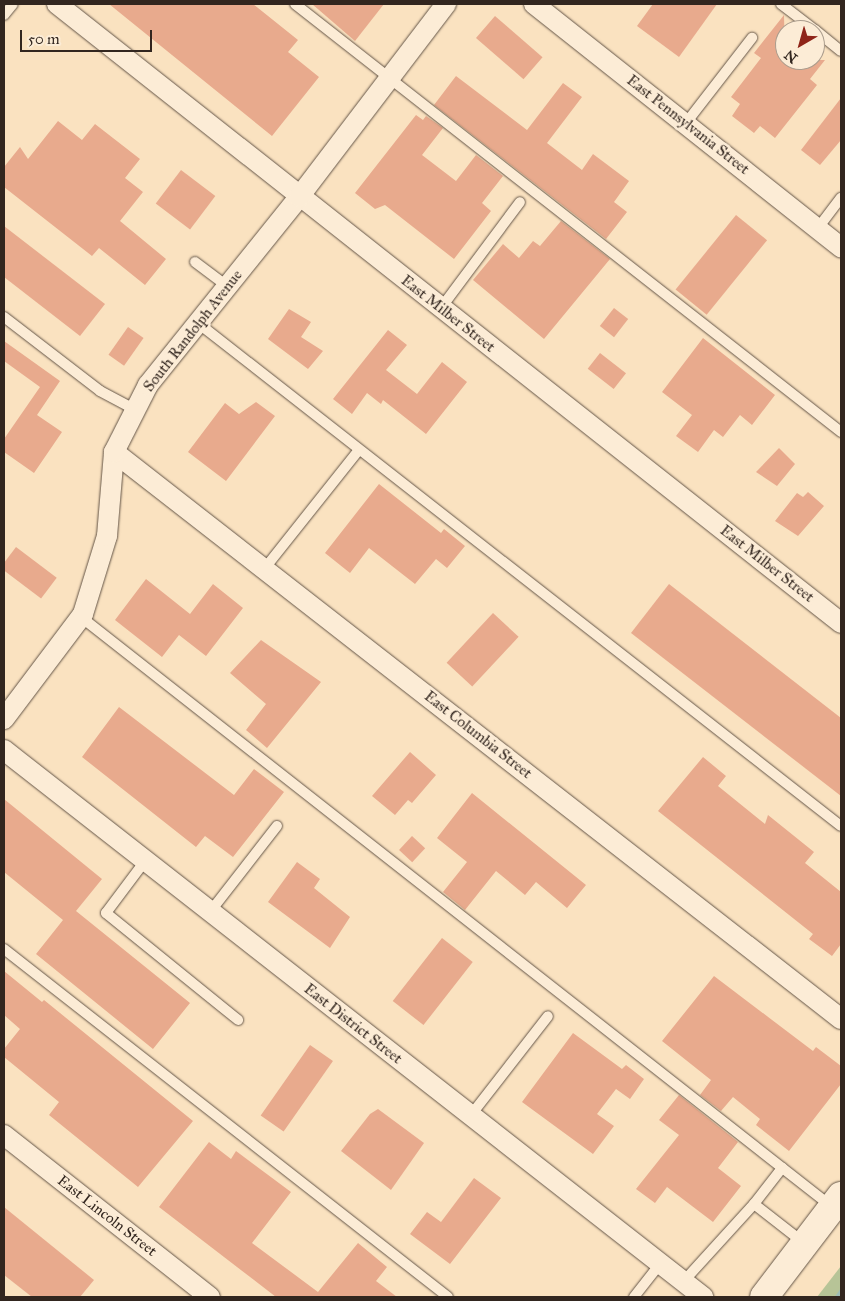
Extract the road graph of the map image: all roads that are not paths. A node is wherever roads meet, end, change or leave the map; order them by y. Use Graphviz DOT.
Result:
graph roads {
  1 [pos="13,4"];
  2 [pos="57,4"];
  3 [pos="295,4"];
  4 [pos="446,4"];
  5 [pos="534,4"];
  6 [pos="781,4"];
  7 [pos="4,15"];
  8 [pos="802,20"];
  9 [pos="752,38"];
  10 [pos="825,38"];
  11 [pos="841,51"];
  12 [pos="389,79"];
  13 [pos="686,123"];
  14 [pos="299,197"];
  15 [pos="841,198"];
  16 [pos="520,202"];
  17 [pos="818,228"];
  18 [pos="841,247"];
  19 [pos="196,262"];
  20 [pos="228,286"];
  21 [pos="441,308"];
  22 [pos="4,317"];
  23 [pos="198,323"];
  24 [pos="135,410"];
  25 [pos="841,432"];
  26 [pos="358,451"];
  27 [pos="114,452"];
  28 [pos="265,568"];
  29 [pos="81,617"];
  30 [pos="841,623"];
  31 [pos="4,719"];
  32 [pos="4,750"];
  33 [pos="277,826"];
  34 [pos="841,826"];
  35 [pos="145,861"];
  36 [pos="210,912"];
  37 [pos="4,949"];
  38 [pos="548,1016"];
  39 [pos="841,1019"];
  40 [pos="238,1020"];
  41 [pos="471,1115"];
  42 [pos="4,1135"];
  43 [pos="782,1168"];
  44 [pos="837,1202"];
  45 [pos="754,1204"];
  46 [pos="805,1244"];
  47 [pos="660,1264"];
  48 [pos="683,1282"];
  49 [pos="210,1297"];
  50 [pos="448,1297"];
  51 [pos="634,1297"];
  52 [pos="703,1297"];
  53 [pos="764,1297"];
  1 -- 7 [label="lane"];
  2 -- 14 [label="street, East Milber Street"];
  3 -- 12 [label="lane"];
  4 -- 12 [label="street, South Randolph Avenue"];
  5 -- 13 [label="street, East Pennsylvania Street"];
  6 -- 8 [label="lane"];
  9 -- 13 [label="lane"];
  10 -- 11 [label="lane"];
  12 -- 14 [label="street, South Randolph Avenue"];
  12 -- 25 [label="lane"];
  13 -- 17 [label="street, East Pennsylvania Street"];
  14 -- 20 [label="street, South Randolph Avenue"];
  14 -- 21 [label="street, East Milber Street"];
  15 -- 17 [label="lane"];
  16 -- 21 [label="lane"];
  17 -- 18 [label="street, East Pennsylvania Street"];
  19 -- 20 [label="lane"];
  20 -- 23 [label="street, South Randolph Avenue"];
  21 -- 30 [label="street, East Milber Street"];
  22 -- 24 [label="lane"];
  23 -- 24 [label="street, South Randolph Avenue"];
  23 -- 26 [label="lane"];
  24 -- 27 [label="street, South Randolph Avenue"];
  26 -- 28 [label="lane"];
  26 -- 34 [label="lane"];
  27 -- 28 [label="street, East Columbia Street"];
  27 -- 29 [label="street, South Randolph Avenue"];
  28 -- 39 [label="street, East Columbia Street"];
  29 -- 31 [label="street, South Randolph Avenue"];
  29 -- 43 [label="lane"];
  32 -- 35 [label="street, East District Street"];
  33 -- 36 [label="lane"];
  35 -- 36 [label="street, East District Street"];
  35 -- 40 [label="lane"];
  36 -- 41 [label="street, East District Street"];
  37 -- 50 [label="lane"];
  38 -- 41 [label="lane"];
  41 -- 47 [label="street, East District Street"];
  42 -- 49 [label="street, East Lincoln Street"];
  43 -- 44 [label="lane"];
  43 -- 45 [label="lane"];
  44 -- 46 [label="street"];
  45 -- 46 [label="lane"];
  45 -- 48 [label="lane"];
  46 -- 53 [label="street"];
  47 -- 48 [label="street, East District Street"];
  47 -- 51 [label="lane"];
  48 -- 52 [label="street, East District Street"];
}
